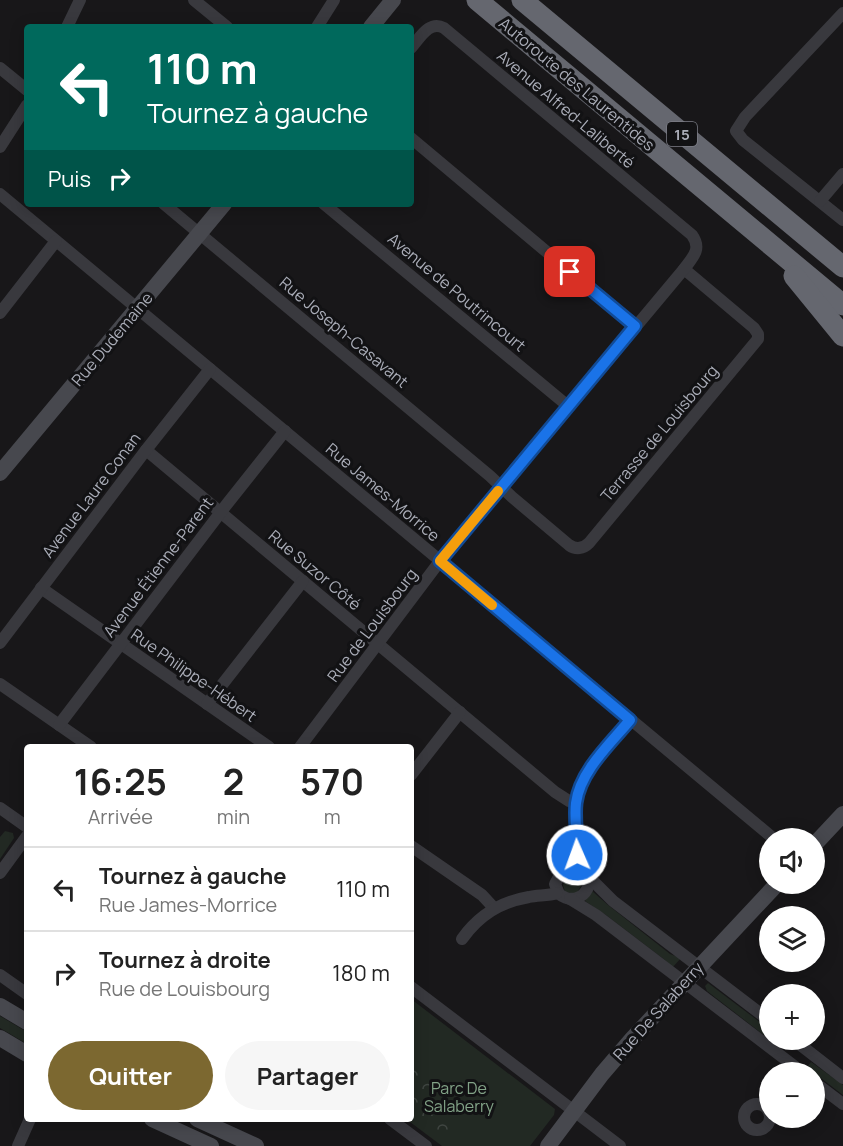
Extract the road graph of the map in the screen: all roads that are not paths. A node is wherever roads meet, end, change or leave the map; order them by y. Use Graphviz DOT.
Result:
graph roads {
  1 [pos="80,0"];
  2 [pos="194,0"];
  3 [pos="334,0"];
  4 [pos="393,0"];
  5 [pos="477,0"];
  6 [pos="522,0"];
  7 [pos="843,14"];
  8 [pos="68,24"];
  9 [pos="223,24"];
  10 [pos="319,24"];
  11 [pos="373,24"];
  12 [pos="414,45"];
  13 [pos="0,68"];
  14 [pos="24,88"];
  15 [pos="24,110"];
  16 [pos="414,141"];
  17 [pos="0,147"];
  18 [pos="843,174"];
  19 [pos="0,194"];
  20 [pos="820,201"];
  21 [pos="168,207"];
  22 [pos="222,207"];
  23 [pos="328,207"];
  24 [pos="843,220"];
  25 [pos="200,233"];
  26 [pos="763,238"];
  27 [pos="56,241"];
  28 [pos="697,245"];
  29 [pos="843,267"];
  30 [pos="684,269"];
  31 [pos="843,305"];
  32 [pos="137,308"];
  33 [pos="0,313"];
  34 [pos="635,326"];
  35 [pos="843,336"];
  36 [pos="210,369"];
  37 [pos="568,406"];
  38 [pos="285,431"];
  39 [pos="146,450"];
  40 [pos="0,473"];
  41 [pos="501,487"];
  42 [pos="221,512"];
  43 [pos="440,561"];
  44 [pos="303,581"];
  45 [pos="41,588"];
  46 [pos="0,643"];
  47 [pos="121,644"];
  48 [pos="378,644"];
  49 [pos="0,684"];
  50 [pos="207,704"];
  51 [pos="460,712"];
  52 [pos="630,720"];
  53 [pos="59,725"];
  54 [pos="87,744"];
  55 [pos="265,744"];
  56 [pos="302,744"];
  57 [pos="414,772"];
  58 [pos="576,803"];
  59 [pos="2,814"];
  60 [pos="843,814"];
  61 [pos="24,825"];
  62 [pos="760,828"];
  63 [pos="825,833"];
  64 [pos="24,840"];
  65 [pos="414,848"];
  66 [pos="576,866"];
  67 [pos="0,873"];
  68 [pos="589,877"];
  69 [pos="557,892"];
  70 [pos="767,894"];
  71 [pos="570,899"];
  72 [pos="494,908"];
  73 [pos="462,939"];
  74 [pos="699,966"];
  75 [pos="0,975"];
  76 [pos="684,982"];
  77 [pos="414,989"];
  78 [pos="24,992"];
  79 [pos="0,1006"];
  80 [pos="759,1012"];
  81 [pos="24,1020"];
  82 [pos="0,1038"];
  83 [pos="807,1050"];
  84 [pos="24,1052"];
  85 [pos="784,1062"];
  86 [pos="843,1077"];
  87 [pos="825,1090"];
  88 [pos="843,1104"];
  89 [pos="574,1111"];
  90 [pos="29,1122"];
  91 [pos="159,1122"];
  92 [pos="204,1122"];
  93 [pos="394,1122"];
  94 [pos="18,1146"];
  95 [pos="211,1146"];
  96 [pos="256,1146"];
  97 [pos="426,1146"];
  98 [pos="548,1146"];
  99 [pos="620,1146"];
  1 -- 8 [label="street"];
  2 -- 9 [label="street"];
  3 -- 10 [label="street"];
  4 -- 11 [label="main road"];
  5 -- 26 [label="highway, Autoroute des Laurentides / 15"];
  6 -- 29 [label="highway, Autoroute des Laurentides / 15"];
  7 -- 20 [label="street"];
  12 -- 28 [label="street, Avenue Alfred-Laliberté"];
  13 -- 14 [label="street"];
  15 -- 17 [label="street"];
  16 -- 34 [label="street"];
  18 -- 20 [label="street"];
  19 -- 27 [label="street, Rue James-Morrice"];
  20 -- 24 [label="street"];
  21 -- 25 [label="street, Rue Joseph-Casavant"];
  22 -- 25 [label="main road, Rue Dudemaine"];
  23 -- 37 [label="street, Avenue de Poutrincourt"];
  25 -- 32 [label="main road, Rue Dudemaine"];
  25 -- 41 [label="street, Rue Joseph-Casavant"];
  26 -- 31 [label="highway, Autoroute des Laurentides / 15"];
  26 -- 35 [label="highway"];
  27 -- 32 [label="street, Rue James-Morrice"];
  27 -- 33 [label="street"];
  28 -- 30 [label="street, Rue de Louisbourg"];
  30 -- 34 [label="street, Rue de Louisbourg"];
  30 -- 41 [label="street, Terrasse de Louisbourg"];
  32 -- 36 [label="street, Rue James-Morrice"];
  32 -- 40 [label="main road, Rue Dudemaine"];
  34 -- 37 [label="street, Rue de Louisbourg"];
  36 -- 38 [label="street, Rue James-Morrice"];
  36 -- 39 [label="street, Avenue Laure Conan"];
  37 -- 41 [label="street, Rue de Louisbourg"];
  38 -- 42 [label="street, Avenue Étienne-Parent"];
  38 -- 43 [label="street, Rue James-Morrice"];
  39 -- 42 [label="street, Rue Suzor Côté"];
  39 -- 45 [label="street, Avenue Laure Conan"];
  41 -- 43 [label="street, Rue de Louisbourg"];
  42 -- 44 [label="street, Rue Suzor Côté"];
  42 -- 47 [label="street, Avenue Étienne-Parent"];
  43 -- 48 [label="street, Rue de Louisbourg"];
  43 -- 52 [label="street, Rue James-Morrice"];
  44 -- 48 [label="street, Rue Suzor Côté"];
  44 -- 50 [label="street"];
  45 -- 46 [label="street, Avenue Laure Conan"];
  45 -- 47 [label="street, Rue Philippe-Hébert"];
  47 -- 50 [label="street, Rue Philippe-Hébert"];
  47 -- 53 [label="street, Avenue Étienne-Parent"];
  48 -- 51 [label="street, Rue Suzor Côté"];
  48 -- 56 [label="street, Rue de Louisbourg"];
  49 -- 53 [label="street"];
  50 -- 55 [label="street, Rue Philippe-Hébert"];
  51 -- 57 [label="street"];
  51 -- 58 [label="street, Rue Suzor Côté"];
  52 -- 58 [label="street"];
  52 -- 62 [label="street, Rue James-Morrice"];
  53 -- 54 [label="street"];
  58 -- 66 [label="street"];
  59 -- 61 [label="street"];
  60 -- 63 [label="main road"];
  64 -- 67 [label="street"];
  65 -- 72 [label="street"];
  66 -- 68 [label="street"];
  66 -- 69 [label="street"];
  68 -- 71 [label="street"];
  68 -- 74 [label="street"];
  69 -- 71 [label="street"];
  69 -- 72 [label="street"];
  70 -- 74 [label="main road, Rue De Salaberry"];
  71 -- 76 [label="street"];
  72 -- 73 [label="street"];
  74 -- 76 [label="main road, Rue De Salaberry"];
  74 -- 80 [label="street"];
  75 -- 78 [label="street"];
  76 -- 85 [label="street"];
  76 -- 89 [label="main road, Rue De Salaberry"];
  77 -- 89 [label="street"];
  79 -- 81 [label="main road"];
  82 -- 84 [label="main road"];
  83 -- 86 [label="street"];
  87 -- 88 [label="street"];
  89 -- 98 [label="main road, Rue De Salaberry"];
  89 -- 99 [label="street"];
  90 -- 94 [label="street"];
  91 -- 95 [label="main road"];
  92 -- 96 [label="main road"];
  93 -- 97 [label="street"];
}
